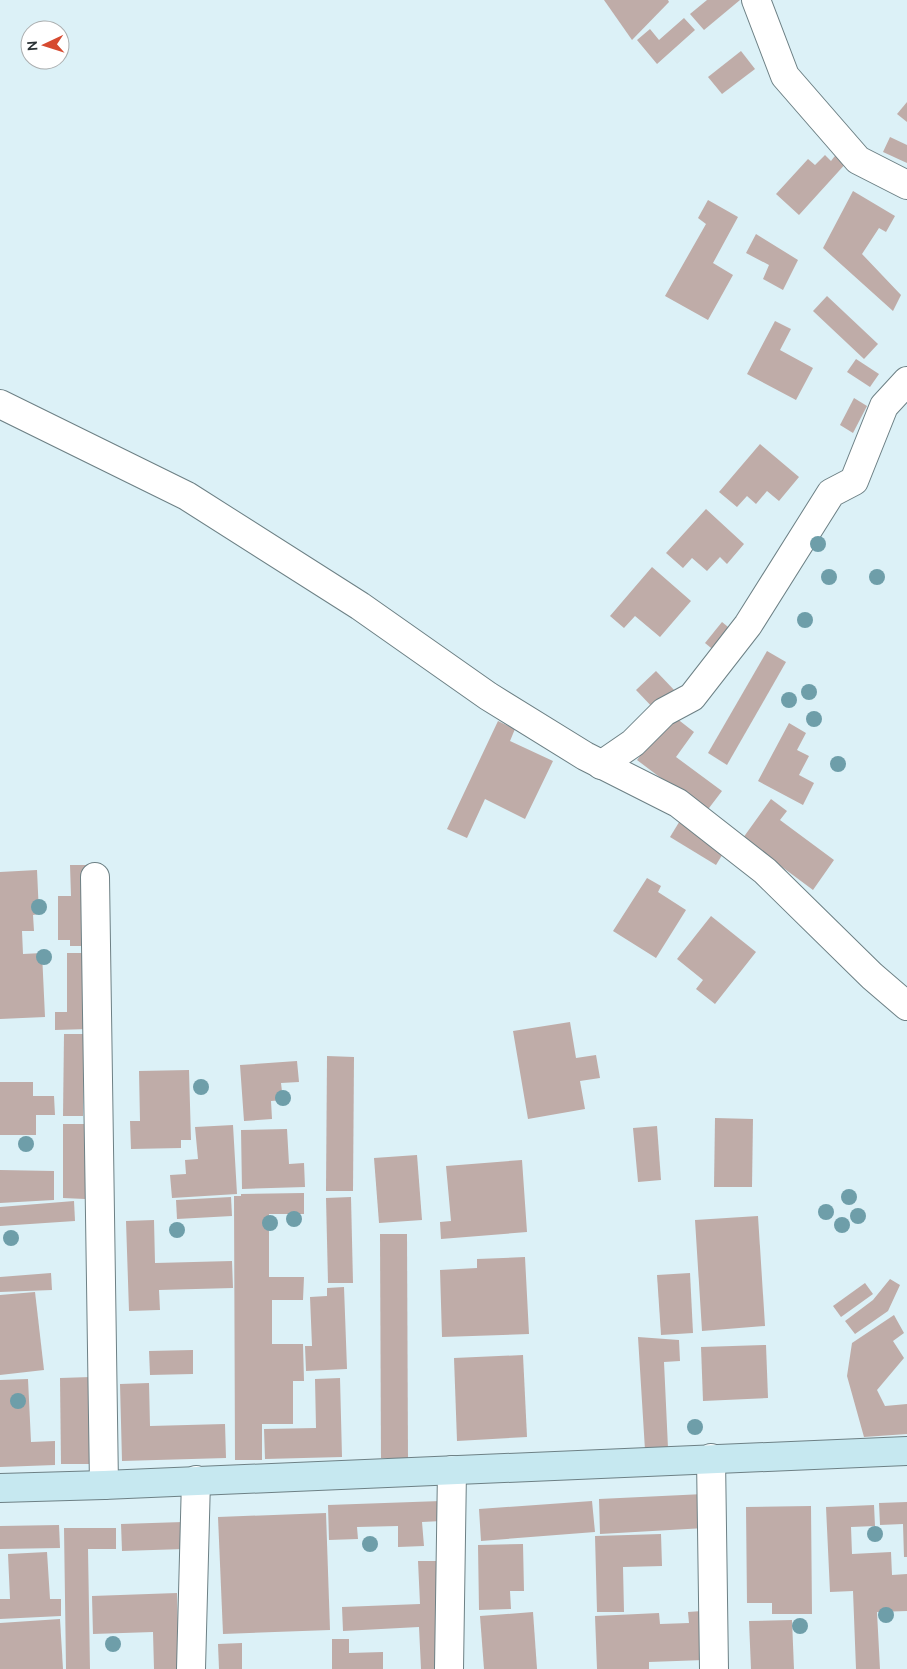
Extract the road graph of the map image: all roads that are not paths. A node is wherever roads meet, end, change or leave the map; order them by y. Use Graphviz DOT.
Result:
graph roads {
  1 [pos="756,0"];
  2 [pos="907,185"];
  3 [pos="907,382"];
  4 [pos="0,404"];
  5 [pos="601,765"];
  6 [pos="96,877"];
  7 [pos="907,1006"];
  8 [pos="907,1450"];
  9 [pos="711,1458"];
  10 [pos="452,1470"];
  11 [pos="196,1480"];
  12 [pos="104,1485"];
  13 [pos="0,1488"];
  14 [pos="191,1669"];
  15 [pos="449,1669"];
  16 [pos="714,1669"];
  1 -- 2 [label="street"];
  3 -- 5 [label="street"];
  4 -- 5 [label="street"];
  5 -- 7 [label="street"];
  6 -- 12 [label="street"];
  8 -- 9 [label="street"];
  9 -- 10 [label="street"];
  9 -- 16 [label="street"];
  10 -- 11 [label="street"];
  10 -- 15 [label="street"];
  11 -- 12 [label="street"];
  11 -- 14 [label="street"];
  12 -- 13 [label="street"];
}
